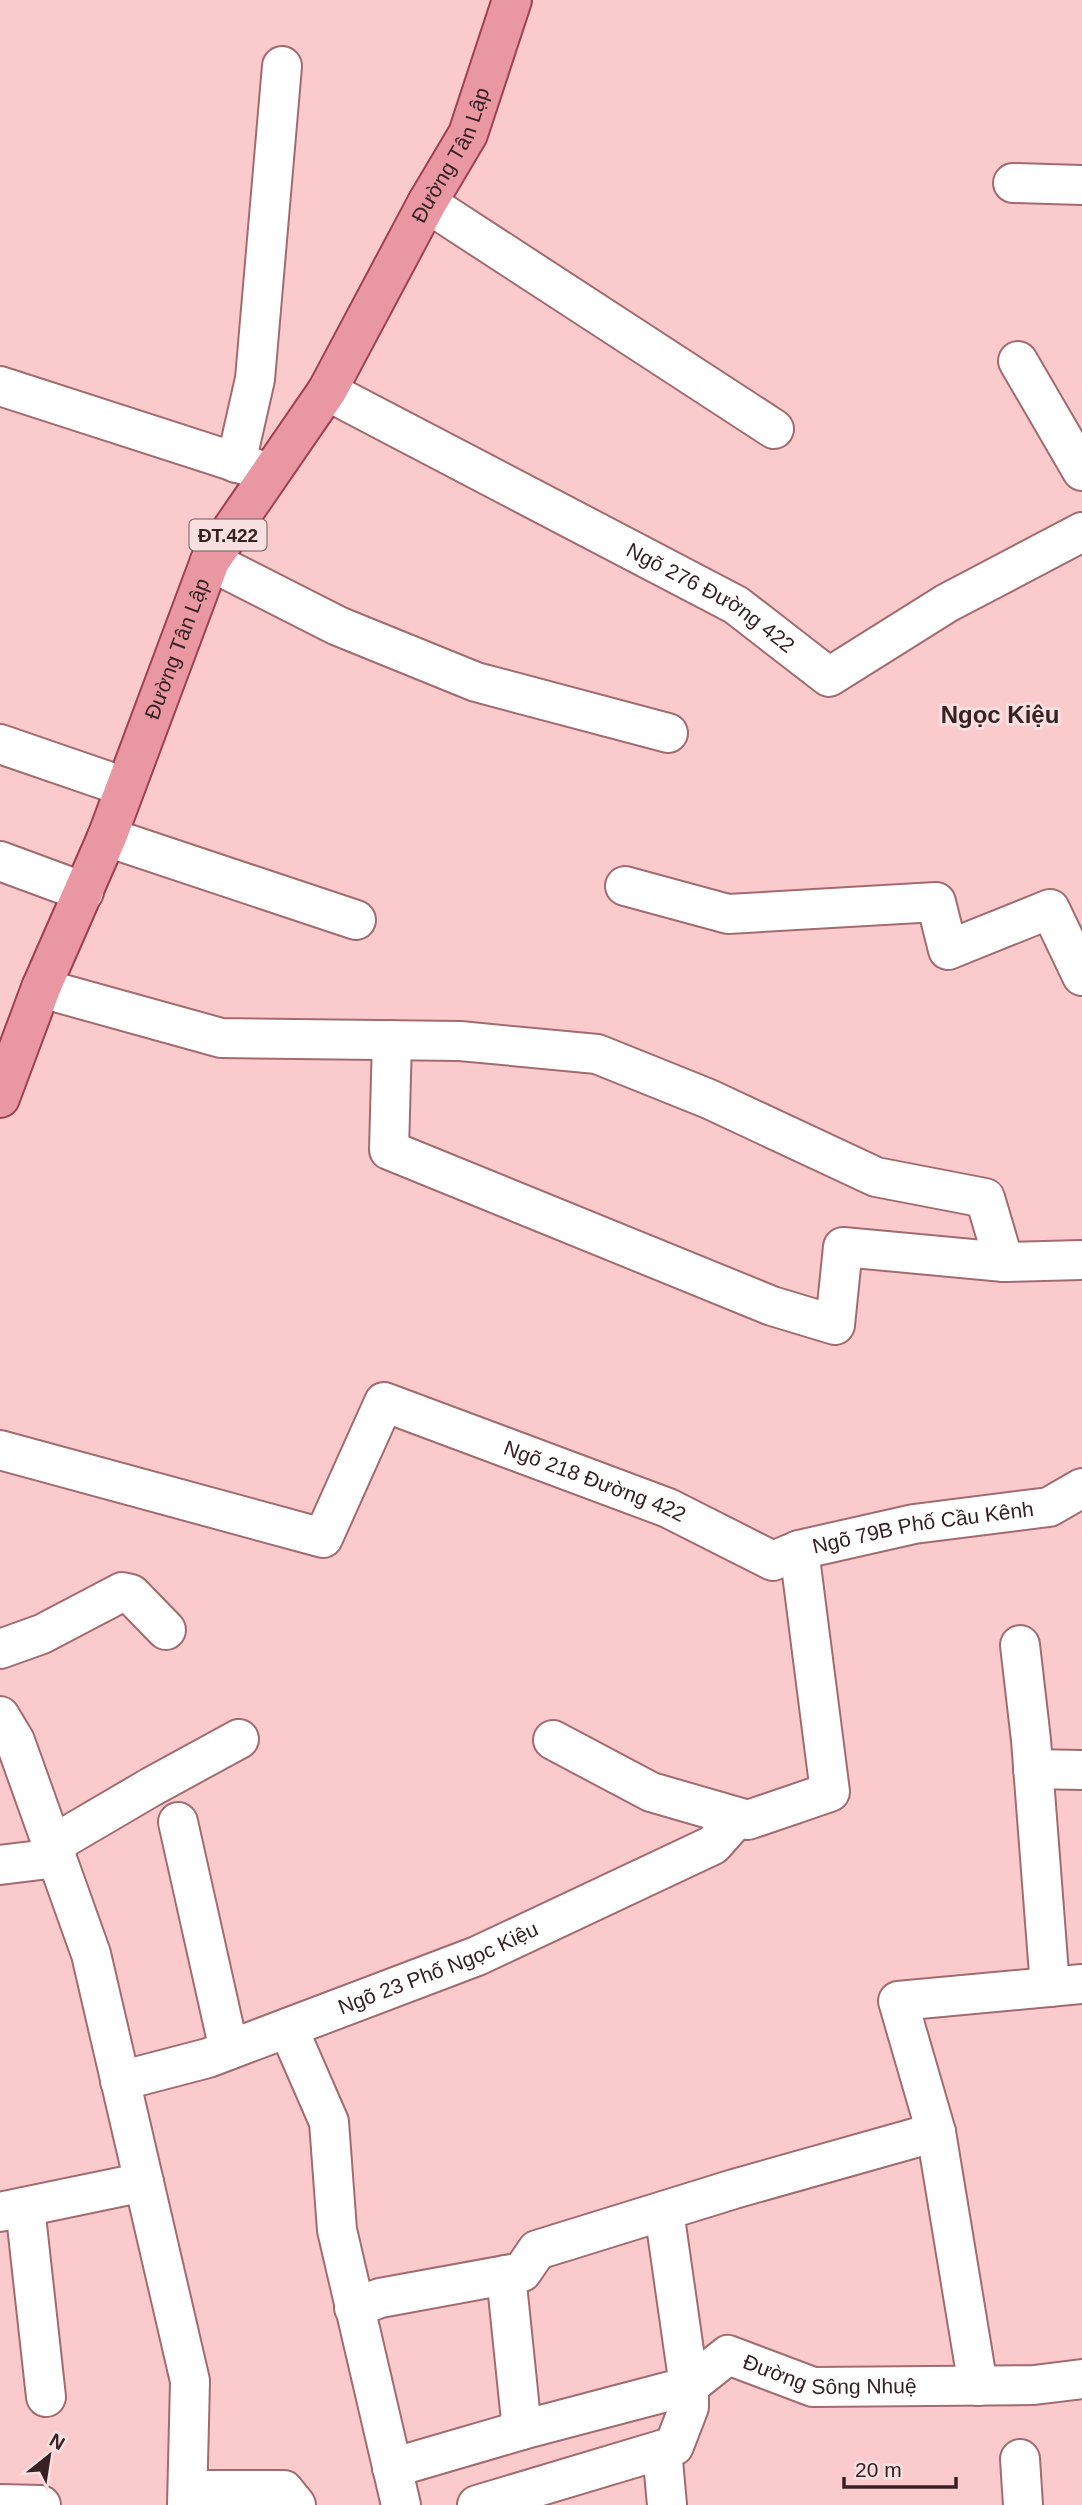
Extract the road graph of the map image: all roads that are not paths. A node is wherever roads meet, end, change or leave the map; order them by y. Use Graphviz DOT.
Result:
graph roads {
  1 [pos="512,0"];
  2 [pos="282,66"];
  3 [pos="1013,183"];
  4 [pos="1082,184"];
  5 [pos="427,203"];
  6 [pos="1018,362"];
  7 [pos="0,386"];
  8 [pos="327,391"];
  9 [pos="774,429"];
  10 [pos="252,468"];
  11 [pos="1082,471"];
  12 [pos="1082,532"];
  13 [pos="210,561"];
  14 [pos="668,733"];
  15 [pos="0,744"];
  16 [pos="125,787"];
  17 [pos="107,837"];
  18 [pos="0,860"];
  19 [pos="625,886"];
  20 [pos="84,892"];
  21 [pos="356,920"];
  22 [pos="1082,976"];
  23 [pos="41,989"];
  24 [pos="392,1040"];
  25 [pos="0,1098"];
  26 [pos="1082,1260"];
  27 [pos="1004,1262"];
  28 [pos="0,1450"];
  29 [pos="1082,1488"];
  30 [pos="799,1550"];
  31 [pos="166,1630"];
  32 [pos="1020,1644"];
  33 [pos="0,1649"];
  34 [pos="0,1716"];
  35 [pos="239,1739"];
  36 [pos="552,1740"];
  37 [pos="1034,1769"];
  38 [pos="1082,1770"];
  39 [pos="737,1818"];
  40 [pos="178,1822"];
  41 [pos="55,1852"];
  42 [pos="0,1866"];
  43 [pos="1066,1985"];
  44 [pos="288,2028"];
  45 [pos="229,2050"];
  46 [pos="120,2081"];
  47 [pos="936,2132"];
  48 [pos="144,2182"];
  49 [pos="12,2209"];
  50 [pos="664,2211"];
  51 [pos="506,2275"];
  52 [pos="354,2308"];
  53 [pos="1082,2379"];
  54 [pos="689,2386"];
  55 [pos="978,2386"];
  56 [pos="46,2397"];
  57 [pos="522,2430"];
  58 [pos="662,2450"];
  59 [pos="1020,2459"];
  60 [pos="392,2468"];
  61 [pos="187,2497"];
  62 [pos="0,2504"];
  63 [pos="41,2505"];
  64 [pos="296,2505"];
  65 [pos="401,2505"];
  66 [pos="477,2505"];
  67 [pos="667,2505"];
  68 [pos="1023,2505"];
  1 -- 5 [label="main road, Đường Tân Lập / ĐT.422"];
  2 -- 10 [label="street"];
  3 -- 4 [label="street"];
  5 -- 8 [label="main road, Đường Tân Lập / ĐT.422"];
  5 -- 9 [label="street"];
  6 -- 11 [label="street"];
  7 -- 10 [label="street"];
  8 -- 10 [label="main road, Đường Tân Lập / ĐT.422"];
  8 -- 12 [label="street, Ngõ 276 Đường 422"];
  10 -- 13 [label="main road, Đường Tân Lập / ĐT.422"];
  13 -- 14 [label="street"];
  13 -- 16 [label="main road, Đường Tân Lập / ĐT.422"];
  15 -- 16 [label="street"];
  16 -- 17 [label="main road, Đường Tân Lập / ĐT.422"];
  17 -- 20 [label="main road, Đường Tân Lập / ĐT.422"];
  17 -- 21 [label="street"];
  18 -- 20 [label="street"];
  19 -- 22 [label="street"];
  20 -- 23 [label="main road, Đường Tân Lập / ĐT.422"];
  23 -- 24 [label="street"];
  23 -- 25 [label="main road, Đường Tân Lập / ĐT.422"];
  24 -- 27 [label="street"];
  24 -- 27 [label="street"];
  26 -- 27 [label="street"];
  28 -- 30 [label="street, Ngõ 218 Đường 422"];
  29 -- 30 [label="street, Ngõ 79B Phố Cầu Kênh"];
  30 -- 39 [label="street"];
  31 -- 33 [label="street"];
  32 -- 37 [label="street"];
  34 -- 41 [label="street"];
  35 -- 41 [label="street"];
  36 -- 39 [label="street"];
  37 -- 38 [label="street"];
  37 -- 43 [label="street"];
  39 -- 44 [label="street, Ngõ 23 Phố Ngọc Kiệu"];
  40 -- 45 [label="street"];
  41 -- 42 [label="street"];
  41 -- 46 [label="street"];
  43 -- 47 [label="street"];
  44 -- 45 [label="street, Ngõ 23 Phố Ngọc Kiệu"];
  44 -- 52 [label="street"];
  45 -- 46 [label="street, Ngõ 23 Phố Ngọc Kiệu"];
  46 -- 48 [label="street"];
  47 -- 50 [label="street"];
  47 -- 55 [label="street"];
  48 -- 49 [label="street"];
  48 -- 61 [label="street"];
  49 -- 56 [label="street"];
  50 -- 51 [label="street"];
  50 -- 54 [label="street"];
  51 -- 52 [label="street"];
  51 -- 57 [label="street"];
  52 -- 60 [label="street"];
  53 -- 55 [label="street, Đường Sông Nhuệ"];
  54 -- 55 [label="street, Đường Sông Nhuệ"];
  54 -- 57 [label="street"];
  54 -- 58 [label="street"];
  57 -- 60 [label="street"];
  58 -- 66 [label="street"];
  58 -- 67 [label="street"];
  59 -- 68 [label="street"];
  60 -- 65 [label="street"];
  61 -- 64 [label="street"];
  62 -- 63 [label="street"];
}
